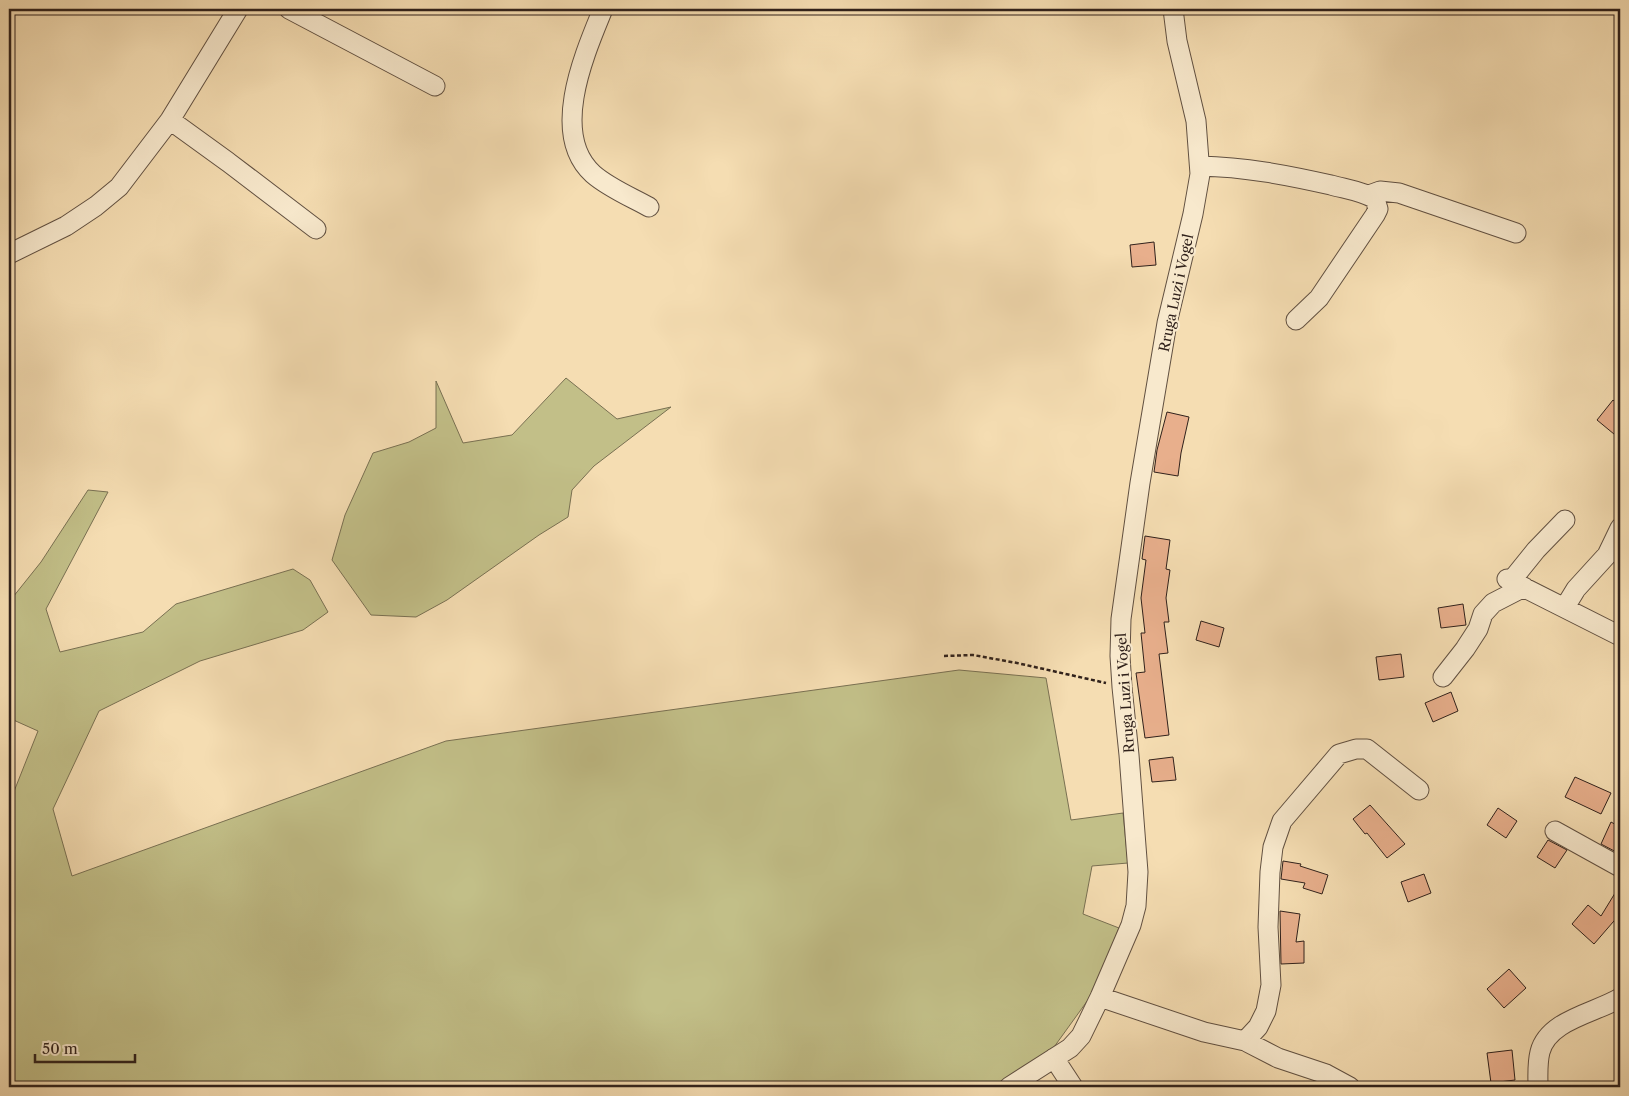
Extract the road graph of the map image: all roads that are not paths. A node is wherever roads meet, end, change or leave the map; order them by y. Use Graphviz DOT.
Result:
graph roads {
  1 [pos="238,9"];
  2 [pos="289,9"];
  3 [pos="603,9"];
  4 [pos="1173,9"];
  5 [pos="435,86"];
  6 [pos="170,120"];
  7 [pos="1200,166"];
  8 [pos="1369,195"];
  9 [pos="649,207"];
  10 [pos="316,230"];
  11 [pos="1516,233"];
  12 [pos="9,254"];
  13 [pos="1296,320"];
  14 [pos="1565,520"];
  15 [pos="1620,528"];
  16 [pos="1514,582"];
  17 [pos="1565,607"];
  18 [pos="1620,636"];
  19 [pos="1443,677"];
  20 [pos="1419,790"];
  21 [pos="1554,831"];
  22 [pos="1620,867"];
  23 [pos="1100,997"];
  24 [pos="1620,998"];
  25 [pos="1245,1041"];
  26 [pos="1054,1058"];
  27 [pos="1009,1087"];
  28 [pos="1073,1087"];
  29 [pos="1350,1087"];
  30 [pos="1538,1087"];
  1 -- 6 [label="street"];
  2 -- 5 [label="street"];
  3 -- 9 [label="street"];
  4 -- 7 [label="street, Rruga Luzi i Vogel"];
  6 -- 10 [label="street"];
  6 -- 12 [label="street"];
  7 -- 8 [label="street"];
  7 -- 23 [label="street, Rruga Luzi i Vogel"];
  8 -- 11 [label="street"];
  8 -- 13 [label="street"];
  14 -- 16 [label="street"];
  15 -- 17 [label="street"];
  16 -- 17 [label="street"];
  16 -- 19 [label="street"];
  17 -- 18 [label="street"];
  20 -- 25 [label="street"];
  21 -- 22 [label="street"];
  23 -- 25 [label="street"];
  23 -- 26 [label="street, Rruga Luzi i Vogel"];
  24 -- 30 [label="street"];
  25 -- 29 [label="street"];
  26 -- 27 [label="street, Rruga Luzi i Vogel"];
  26 -- 28 [label="street"];
}
